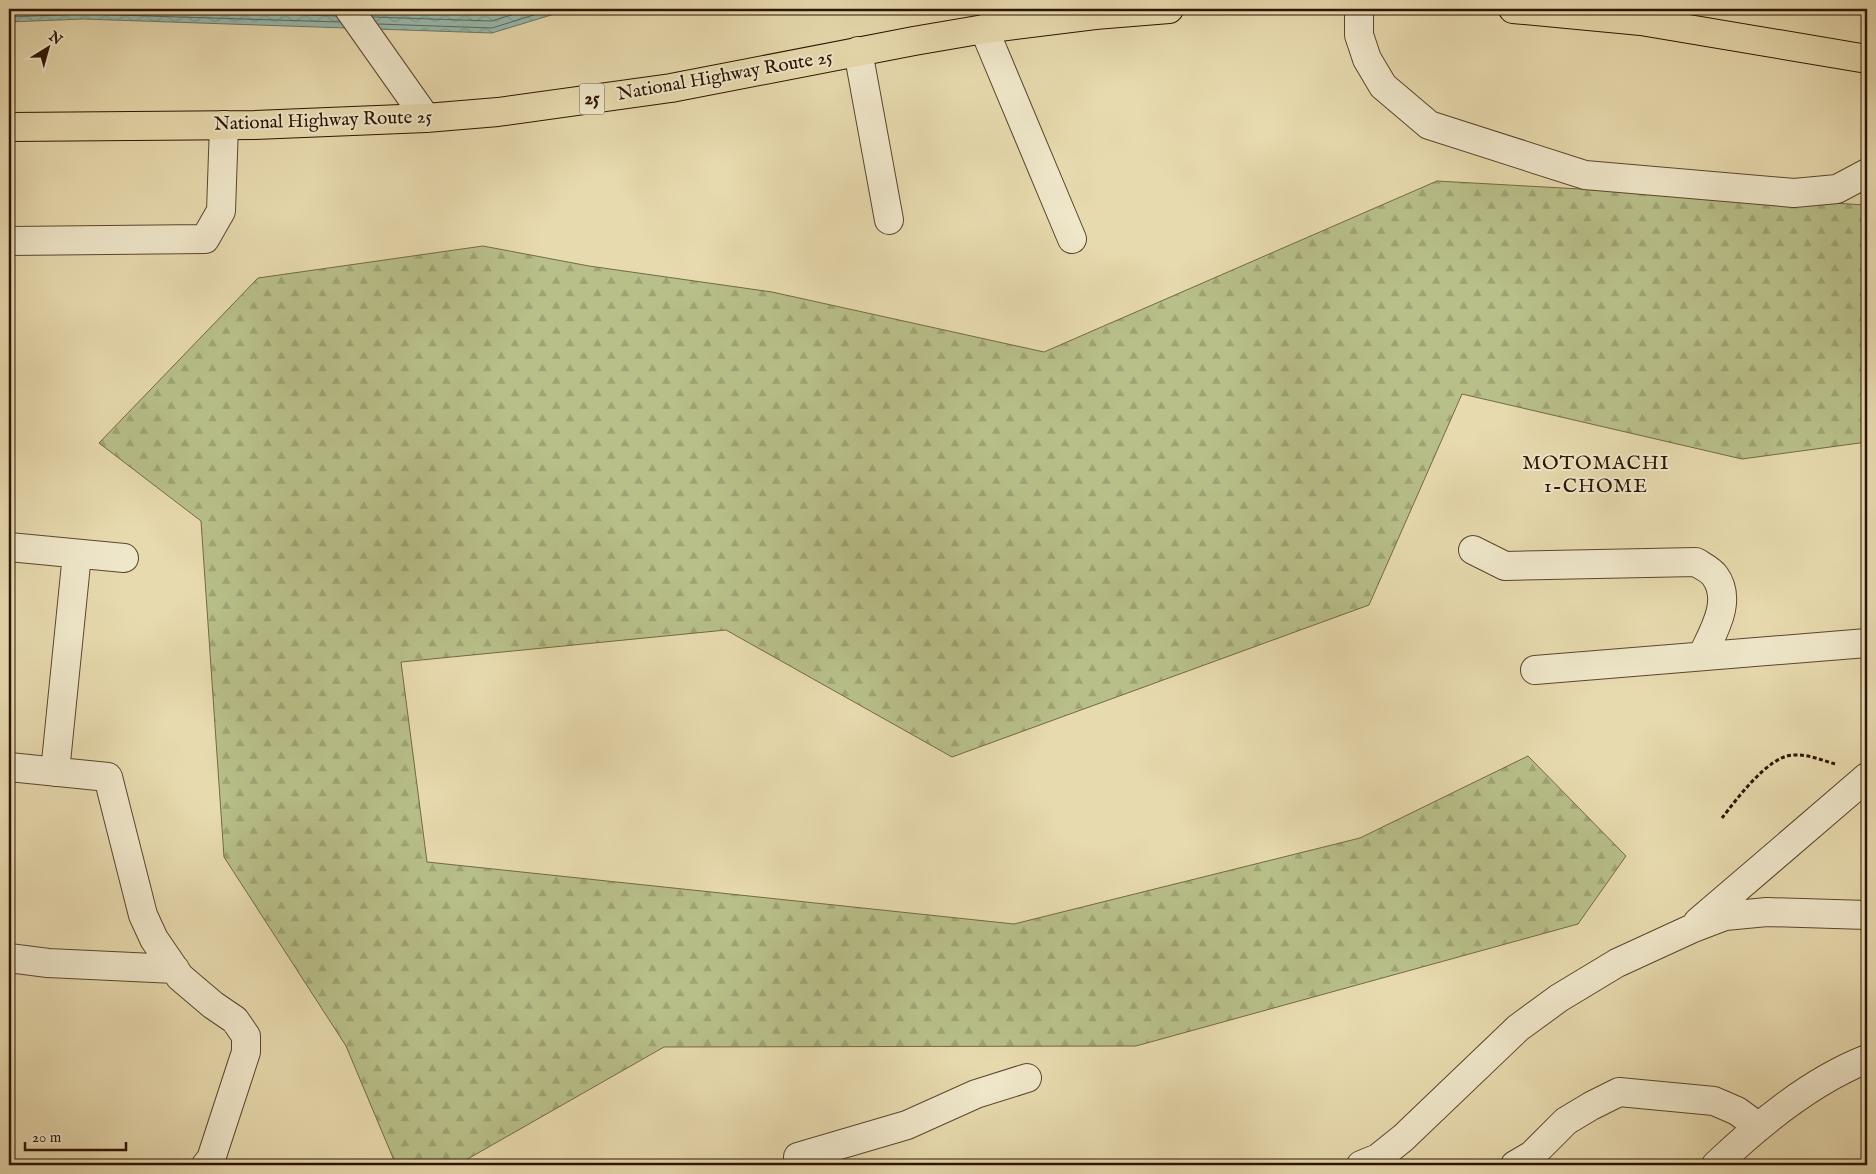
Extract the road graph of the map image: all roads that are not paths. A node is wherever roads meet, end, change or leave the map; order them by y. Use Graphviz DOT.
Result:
graph roads {
  1 [pos="1169,9"];
  2 [pos="1359,9"];
  3 [pos="1513,9"];
  4 [pos="356,19"];
  5 [pos="984,29"];
  6 [pos="858,51"];
  7 [pos="1867,58"];
  8 [pos="426,118"];
  9 [pos="224,124"];
  10 [pos="9,127"];
  11 [pos="1867,173"];
  12 [pos="889,220"];
  13 [pos="1072,239"];
  14 [pos="9,241"];
  15 [pos="9,547"];
  16 [pos="1473,550"];
  17 [pos="77,554"];
  18 [pos="124,558"];
  19 [pos="1867,643"];
  20 [pos="1702,656"];
  21 [pos="1535,670"];
  22 [pos="9,767"];
  23 [pos="55,772"];
  24 [pos="1867,776"];
  25 [pos="1867,915"];
  26 [pos="1691,929"];
  27 [pos="9,958"];
  28 [pos="175,969"];
  29 [pos="1867,1059"];
  30 [pos="1027,1078"];
  31 [pos="1758,1127"];
  32 [pos="206,1165"];
  33 [pos="799,1165"];
  34 [pos="1365,1165"];
  35 [pos="1515,1165"];
  36 [pos="1716,1165"];
  1 -- 5 [label="highway, National Highway Route 25 / 25"];
  2 -- 11 [label="street"];
  3 -- 7 [label="highway"];
  4 -- 8 [label="street"];
  5 -- 6 [label="highway, National Highway Route 25 / 25"];
  5 -- 13 [label="street"];
  6 -- 8 [label="highway, National Highway Route 25 / 25"];
  6 -- 12 [label="street"];
  8 -- 9 [label="highway, National Highway Route 25 / 25"];
  9 -- 10 [label="highway, National Highway Route 25 / 25"];
  9 -- 14 [label="street"];
  15 -- 17 [label="street"];
  16 -- 20 [label="street"];
  17 -- 18 [label="street"];
  17 -- 23 [label="street"];
  19 -- 20 [label="street"];
  20 -- 21 [label="street"];
  22 -- 23 [label="street"];
  23 -- 28 [label="street"];
  24 -- 26 [label="street"];
  25 -- 26 [label="street"];
  26 -- 34 [label="street"];
  27 -- 28 [label="street"];
  28 -- 32 [label="street"];
  29 -- 31 [label="street"];
  30 -- 33 [label="street"];
  31 -- 35 [label="street"];
  31 -- 36 [label="street"];
}
